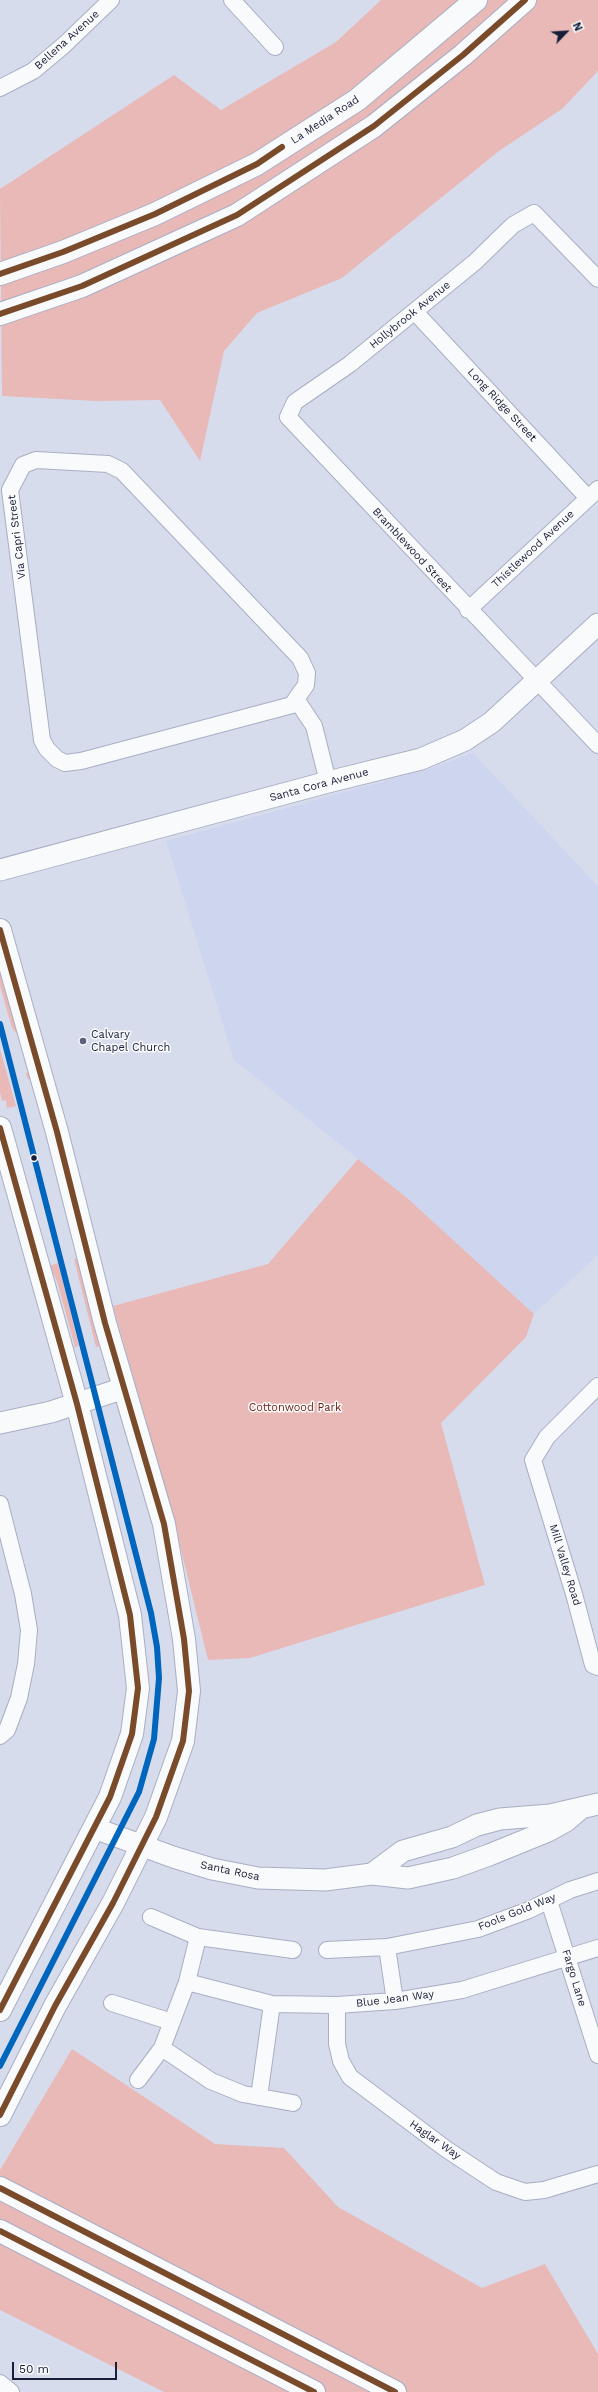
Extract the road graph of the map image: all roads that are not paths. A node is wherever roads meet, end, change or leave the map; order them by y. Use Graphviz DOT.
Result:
graph roads {
  1 [pos="111,0"];
  2 [pos="232,0"];
  3 [pos="476,0"];
  4 [pos="525,0"];
  5 [pos="275,46"];
  6 [pos="0,88"];
  7 [pos="0,274"];
  8 [pos="598,279"];
  9 [pos="415,312"];
  10 [pos="0,314"];
  11 [pos="288,417"];
  12 [pos="593,493"];
  13 [pos="468,610"];
  14 [pos="598,624"];
  15 [pos="538,681"];
  16 [pos="296,698"];
  17 [pos="598,745"];
  18 [pos="328,782"];
  19 [pos="0,870"];
  20 [pos="0,930"];
  21 [pos="0,1128"];
  22 [pos="598,1386"];
  23 [pos="124,1388"];
  24 [pos="77,1404"];
  25 [pos="0,1423"];
  26 [pos="0,1504"];
  27 [pos="5,1546"];
  28 [pos="598,1667"];
  29 [pos="0,1736"];
  30 [pos="589,1807"];
  31 [pos="94,1828"];
  32 [pos="142,1846"];
  33 [pos="372,1874"];
  34 [pos="598,1881"];
  35 [pos="549,1901"];
  36 [pos="151,1917"];
  37 [pos="198,1937"];
  38 [pos="387,1947"];
  39 [pos="598,1948"];
  40 [pos="293,1950"];
  41 [pos="327,1950"];
  42 [pos="567,1957"];
  43 [pos="187,1982"];
  44 [pos="395,2001"];
  45 [pos="112,2003"];
  46 [pos="272,2004"];
  47 [pos="337,2005"];
  48 [pos="0,2010"];
  49 [pos="172,2022"];
  50 [pos="162,2048"];
  51 [pos="598,2055"];
  52 [pos="138,2080"];
  53 [pos="259,2097"];
  54 [pos="294,2103"];
  55 [pos="0,2115"];
  56 [pos="598,2174"];
  57 [pos="0,2188"];
  58 [pos="0,2231"];
  59 [pos="314,2392"];
  60 [pos="395,2392"];
  1 -- 6 [label="street, Bellena Avenue"];
  2 -- 5 [label="street"];
  3 -- 7 [label="main road, La Media Road"];
  4 -- 10 [label="main road"];
  8 -- 9 [label="street, Hollybrook Avenue"];
  9 -- 11 [label="street, Hollybrook Avenue"];
  9 -- 12 [label="street, Long Ridge Street"];
  11 -- 13 [label="street, Bramblewood Street"];
  12 -- 13 [label="street, Thistlewood Avenue"];
  13 -- 15 [label="street, Bramblewood Street"];
  14 -- 15 [label="street, Santa Cora Avenue"];
  15 -- 17 [label="street, Bramblewood Street"];
  15 -- 18 [label="street, Santa Cora Avenue"];
  16 -- 16 [label="street, Via Capri Street"];
  16 -- 18 [label="street"];
  18 -- 19 [label="street, Santa Cora Avenue"];
  20 -- 23 [label="main road"];
  21 -- 24 [label="main road"];
  22 -- 28 [label="street, Mill Valley Road"];
  23 -- 24 [label="street"];
  23 -- 32 [label="main road"];
  24 -- 25 [label="street"];
  24 -- 31 [label="main road"];
  26 -- 27 [label="street"];
  27 -- 29 [label="street"];
  30 -- 33 [label="street, Santa Rosa"];
  30 -- 33 [label="street, Santa Rosa"];
  31 -- 32 [label="street, Santa Rosa"];
  31 -- 48 [label="main road"];
  32 -- 33 [label="street, Santa Rosa"];
  32 -- 55 [label="main road"];
  34 -- 35 [label="street, Fools Gold Way"];
  35 -- 38 [label="street, Fools Gold Way"];
  35 -- 42 [label="street, Fargo Lane"];
  36 -- 37 [label="street"];
  37 -- 40 [label="street"];
  37 -- 43 [label="street"];
  38 -- 41 [label="street, Fools Gold Way"];
  38 -- 44 [label="street"];
  39 -- 42 [label="street, Blue Jean Way"];
  42 -- 44 [label="street, Blue Jean Way"];
  42 -- 51 [label="street, Fargo Lane"];
  43 -- 46 [label="street, Blue Jean Way"];
  43 -- 49 [label="street"];
  44 -- 47 [label="street, Blue Jean Way"];
  45 -- 49 [label="street"];
  46 -- 47 [label="street, Blue Jean Way"];
  46 -- 53 [label="street"];
  47 -- 56 [label="street, Haglar Way"];
  49 -- 50 [label="street"];
  50 -- 52 [label="street"];
  50 -- 53 [label="street"];
  53 -- 54 [label="street"];
  57 -- 60 [label="main road"];
  58 -- 59 [label="main road"];
}
